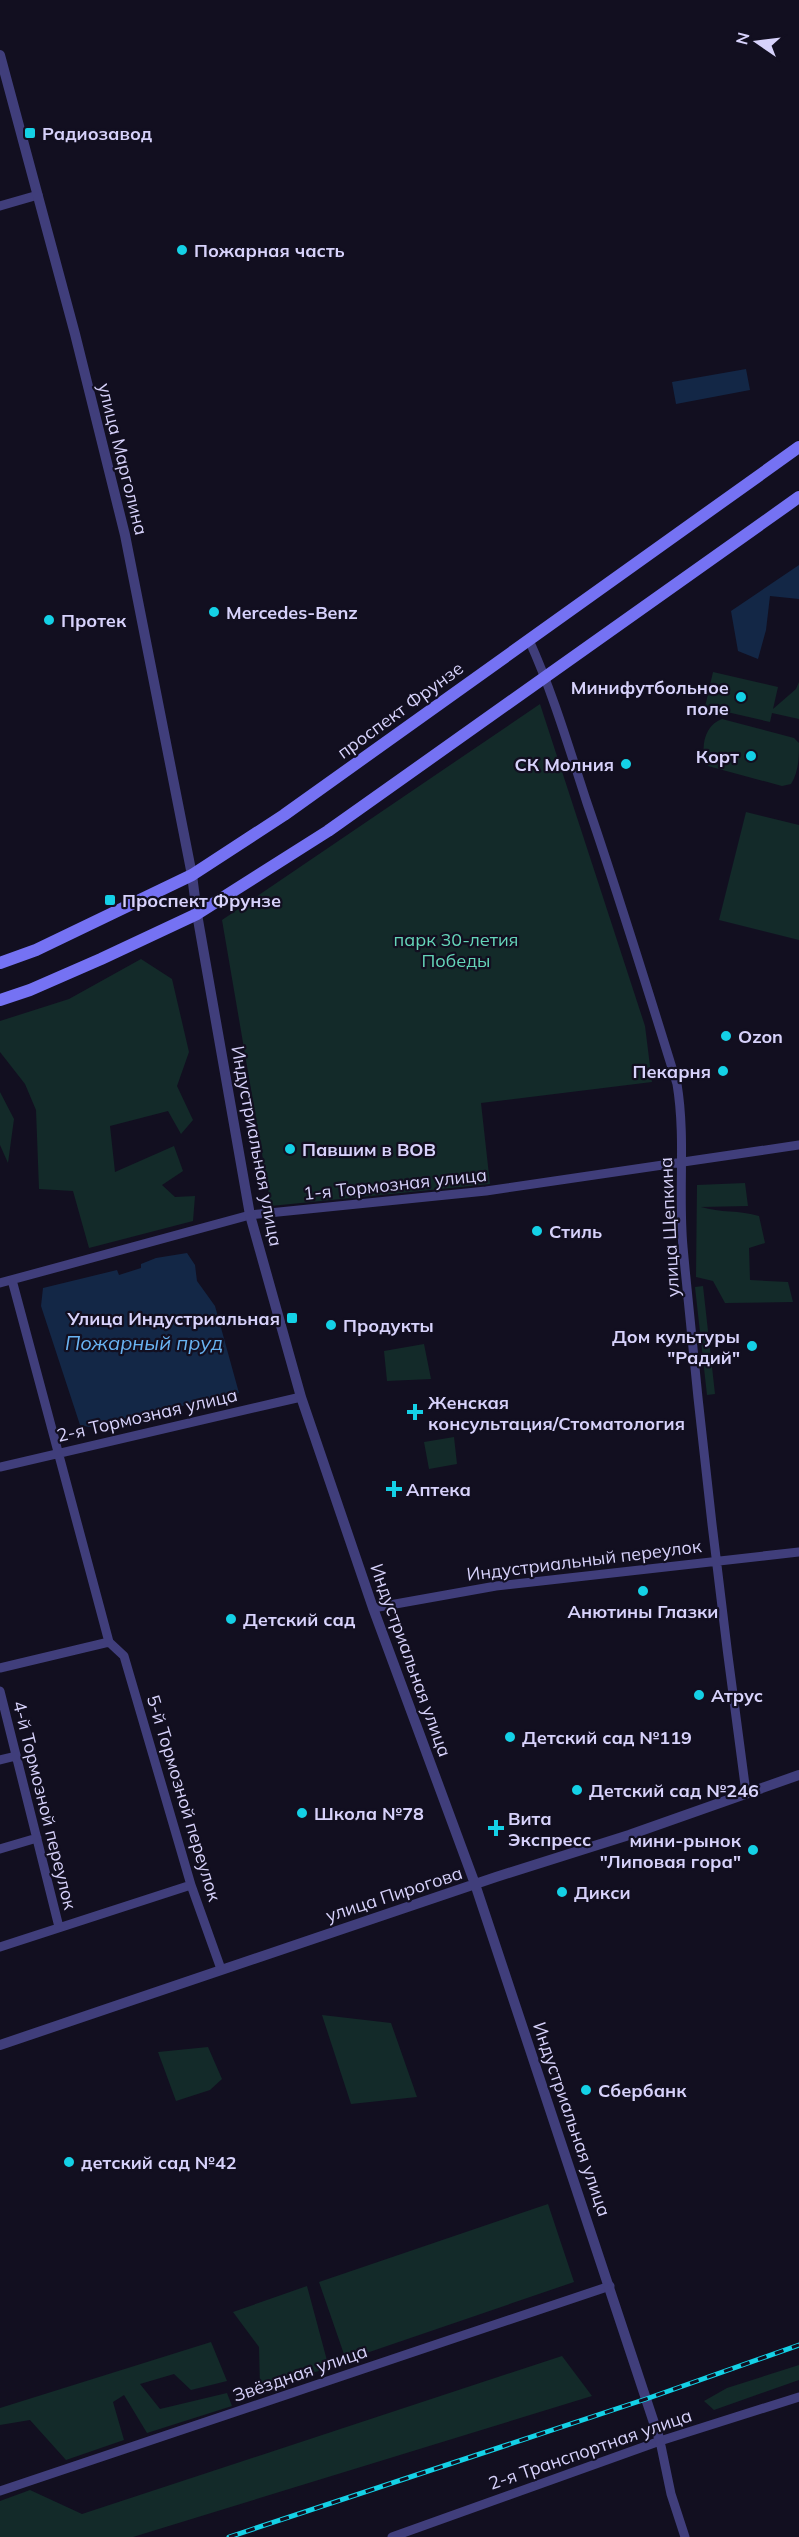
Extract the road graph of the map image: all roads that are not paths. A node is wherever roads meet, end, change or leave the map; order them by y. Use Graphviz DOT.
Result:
graph roads {
  1 [pos="0,55"];
  2 [pos="38,195"];
  3 [pos="0,206"];
  4 [pos="799,447"];
  5 [pos="799,497"];
  6 [pos="529,640"];
  7 [pos="546,677"];
  8 [pos="192,875"];
  9 [pos="196,914"];
  10 [pos="0,963"];
  11 [pos="0,1000"];
  12 [pos="799,1145"];
  13 [pos="681,1164"];
  14 [pos="250,1215"];
  15 [pos="12,1280"];
  16 [pos="0,1282"];
  17 [pos="301,1397"];
  18 [pos="58,1452"];
  19 [pos="0,1467"];
  20 [pos="799,1552"];
  21 [pos="717,1561"];
  22 [pos="373,1608"];
  23 [pos="109,1642"];
  24 [pos="0,1668"];
  25 [pos="0,1691"];
  26 [pos="16,1756"];
  27 [pos="0,1760"];
  28 [pos="799,1774"];
  29 [pos="746,1792"];
  30 [pos="37,1839"];
  31 [pos="0,1849"];
  32 [pos="475,1884"];
  33 [pos="191,1885"];
  34 [pos="59,1927"];
  35 [pos="0,1947"];
  36 [pos="221,1969"];
  37 [pos="0,2045"];
  38 [pos="610,2286"];
  39 [pos="799,2397"];
  40 [pos="660,2441"];
  41 [pos="0,2491"];
  42 [pos="416,2533"];
  43 [pos="392,2537"];
  44 [pos="685,2537"];
  1 -- 2 [label="street, улица Марголина"];
  2 -- 3 [label="street"];
  2 -- 8 [label="street, улица Марголина"];
  4 -- 6 [label="main road, проспект Фрунзе"];
  5 -- 7 [label="main road"];
  6 -- 7 [label="street, улица Щепкина"];
  6 -- 8 [label="main road, проспект Фрунзе"];
  7 -- 9 [label="main road"];
  7 -- 13 [label="street, улица Щепкина"];
  8 -- 9 [label="street, Индустриальная улица"];
  8 -- 10 [label="main road, проспект Фрунзе"];
  9 -- 11 [label="main road"];
  9 -- 14 [label="street, Индустриальная улица"];
  12 -- 13 [label="street, 1-я Тормозная улица"];
  13 -- 14 [label="street, 1-я Тормозная улица"];
  13 -- 21 [label="street, улица Щепкина"];
  14 -- 15 [label="street, 1-я Тормозная улица"];
  14 -- 17 [label="street, Индустриальная улица"];
  15 -- 16 [label="street, 1-я Тормозная улица"];
  15 -- 18 [label="street"];
  17 -- 18 [label="street, 2-я Тормозная улица"];
  17 -- 22 [label="street, Индустриальная улица"];
  18 -- 19 [label="street, 2-я Тормозная улица"];
  18 -- 23 [label="street"];
  20 -- 21 [label="street, Индустриальный переулок"];
  21 -- 22 [label="street, Индустриальный переулок"];
  21 -- 29 [label="street, улица Щепкина"];
  22 -- 32 [label="street, Индустриальная улица"];
  23 -- 24 [label="street"];
  23 -- 33 [label="street, 5-й Тормозной переулок"];
  25 -- 26 [label="street, 4-й Тормозной переулок"];
  26 -- 27 [label="street"];
  26 -- 30 [label="street, 4-й Тормозной переулок"];
  28 -- 29 [label="street, улица Пирогова"];
  29 -- 32 [label="street, улица Пирогова"];
  30 -- 31 [label="street"];
  30 -- 34 [label="street, 4-й Тормозной переулок"];
  32 -- 36 [label="street, улица Пирогова"];
  32 -- 38 [label="street, Индустриальная улица"];
  33 -- 34 [label="street"];
  33 -- 36 [label="street, 5-й Тормозной переулок"];
  34 -- 35 [label="street"];
  36 -- 37 [label="street, улица Пирогова"];
  38 -- 40 [label="street, Индустриальная улица"];
  38 -- 41 [label="street, Звёздная улица"];
  39 -- 40 [label="street, 2-я Транспортная улица"];
  40 -- 42 [label="street, 2-я Транспортная улица"];
  40 -- 44 [label="street"];
  42 -- 43 [label="street, 2-я Транспортная улица"];
}
